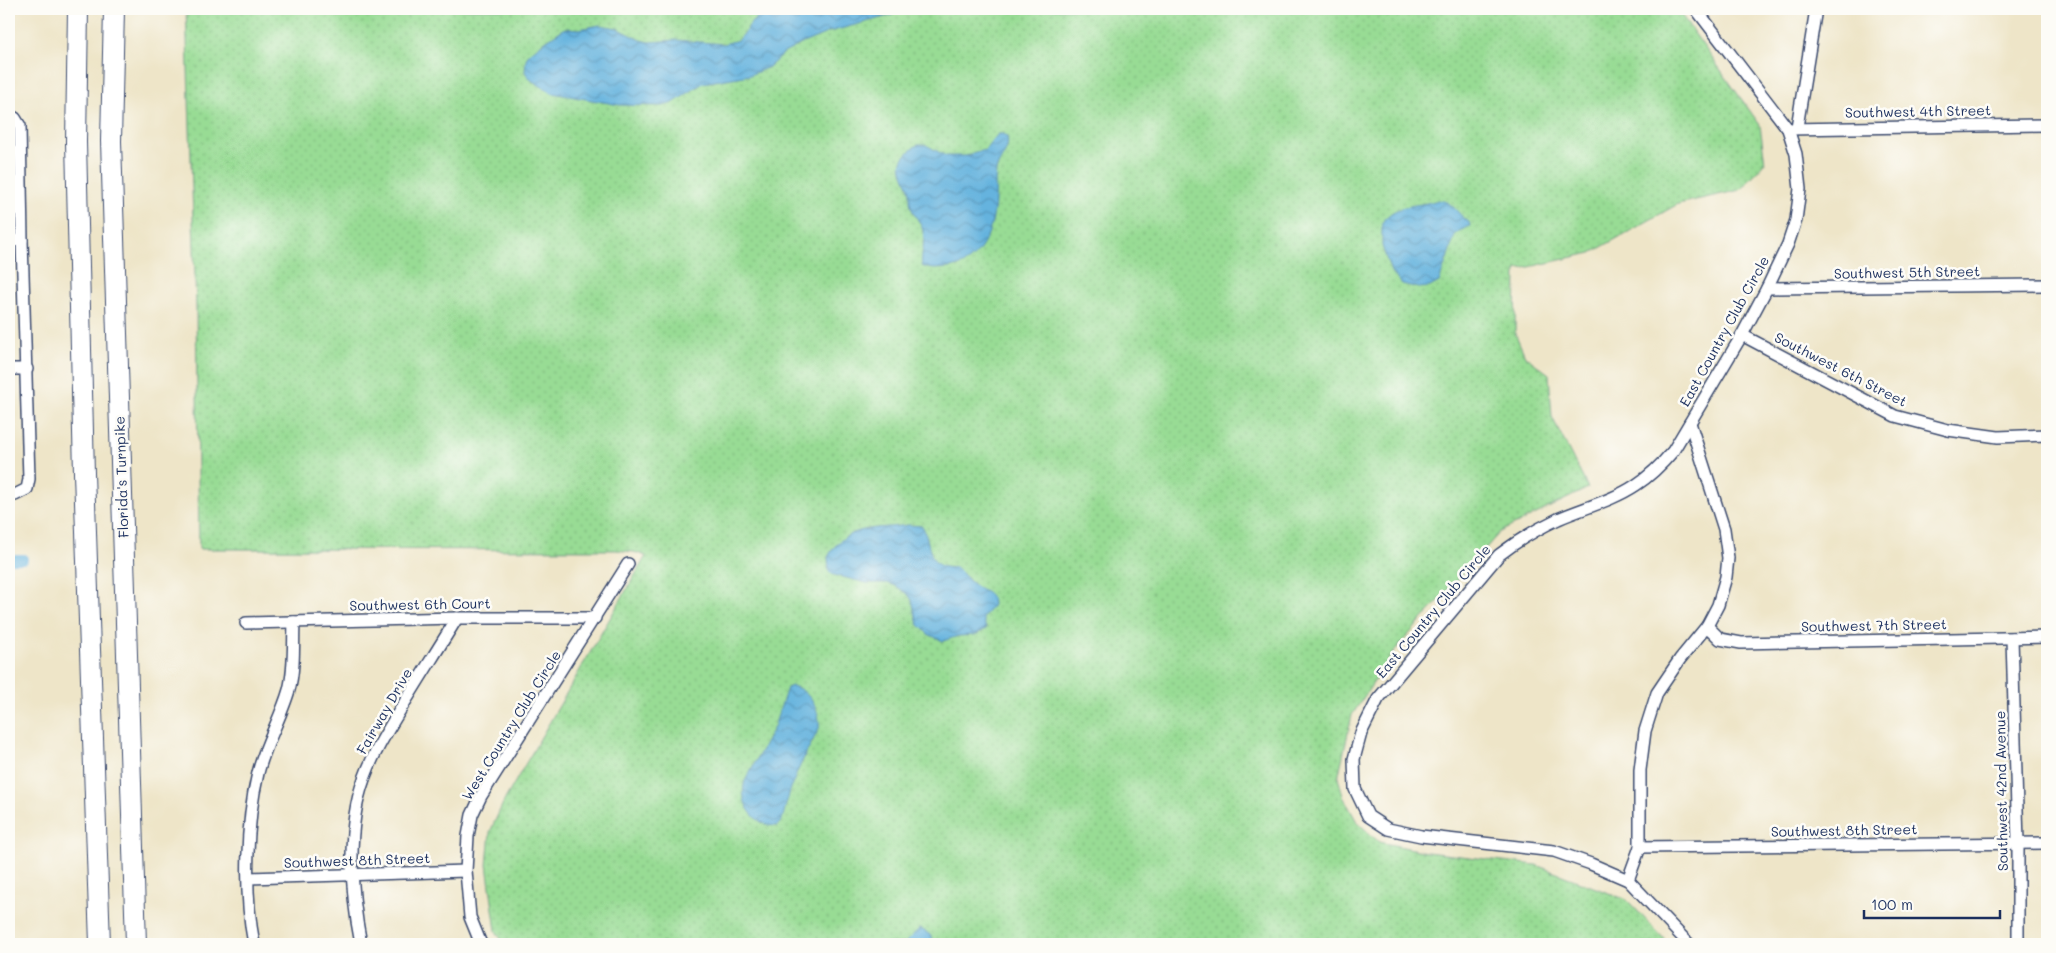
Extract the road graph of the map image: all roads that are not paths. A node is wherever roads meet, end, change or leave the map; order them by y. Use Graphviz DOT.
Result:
graph roads {
  1 [pos="78,9"];
  2 [pos="114,9"];
  3 [pos="1696,9"];
  4 [pos="1816,9"];
  5 [pos="12,117"];
  6 [pos="2047,125"];
  7 [pos="1792,128"];
  8 [pos="9,240"];
  9 [pos="22,240"];
  10 [pos="2047,285"];
  11 [pos="1767,288"];
  12 [pos="1742,336"];
  13 [pos="9,369"];
  14 [pos="27,369"];
  15 [pos="1690,424"];
  16 [pos="2047,435"];
  17 [pos="9,495"];
  18 [pos="628,564"];
  19 [pos="457,618"];
  20 [pos="595,618"];
  21 [pos="246,622"];
  22 [pos="294,622"];
  23 [pos="1707,626"];
  24 [pos="2012,638"];
  25 [pos="2047,638"];
  26 [pos="2018,843"];
  27 [pos="2047,843"];
  28 [pos="1640,847"];
  29 [pos="466,871"];
  30 [pos="353,875"];
  31 [pos="249,878"];
  32 [pos="1628,880"];
  33 [pos="100,944"];
  34 [pos="136,944"];
  35 [pos="254,944"];
  36 [pos="360,944"];
  37 [pos="481,944"];
  38 [pos="1689,944"];
  39 [pos="2018,944"];
  1 -- 33 [label="highway"];
  2 -- 34 [label="highway, Florida's Turnpike"];
  3 -- 7 [label="street, East Country Club Circle"];
  4 -- 7 [label="street"];
  5 -- 9 [label="street"];
  6 -- 7 [label="street, Southwest 4th Street"];
  7 -- 11 [label="street, East Country Club Circle"];
  8 -- 9 [label="street"];
  9 -- 14 [label="street"];
  10 -- 11 [label="street, Southwest 5th Street"];
  11 -- 12 [label="street, East Country Club Circle"];
  12 -- 15 [label="street, East Country Club Circle"];
  12 -- 16 [label="street, Southwest 6th Street"];
  13 -- 14 [label="street"];
  14 -- 17 [label="street"];
  15 -- 23 [label="street"];
  15 -- 32 [label="street, East Country Club Circle"];
  18 -- 20 [label="street, West Country Club Circle"];
  19 -- 20 [label="street, Southwest 6th Court"];
  19 -- 22 [label="street, Southwest 6th Court"];
  19 -- 30 [label="street, Fairway Drive"];
  20 -- 29 [label="street, West Country Club Circle"];
  21 -- 22 [label="street, Southwest 6th Court"];
  22 -- 31 [label="street"];
  23 -- 24 [label="street, Southwest 7th Street"];
  23 -- 28 [label="street"];
  24 -- 25 [label="street, Southwest 7th Street"];
  24 -- 26 [label="street, Southwest 42nd Avenue"];
  26 -- 27 [label="street, Southwest 8th Street"];
  26 -- 28 [label="street, Southwest 8th Street"];
  26 -- 39 [label="street, Southwest 42nd Avenue"];
  28 -- 32 [label="street"];
  29 -- 30 [label="street, Southwest 8th Street"];
  29 -- 37 [label="street, West Country Club Circle"];
  30 -- 31 [label="street, Southwest 8th Street"];
  30 -- 36 [label="street, Fairway Drive"];
  31 -- 35 [label="street"];
  32 -- 38 [label="street, East Country Club Circle"];
}
